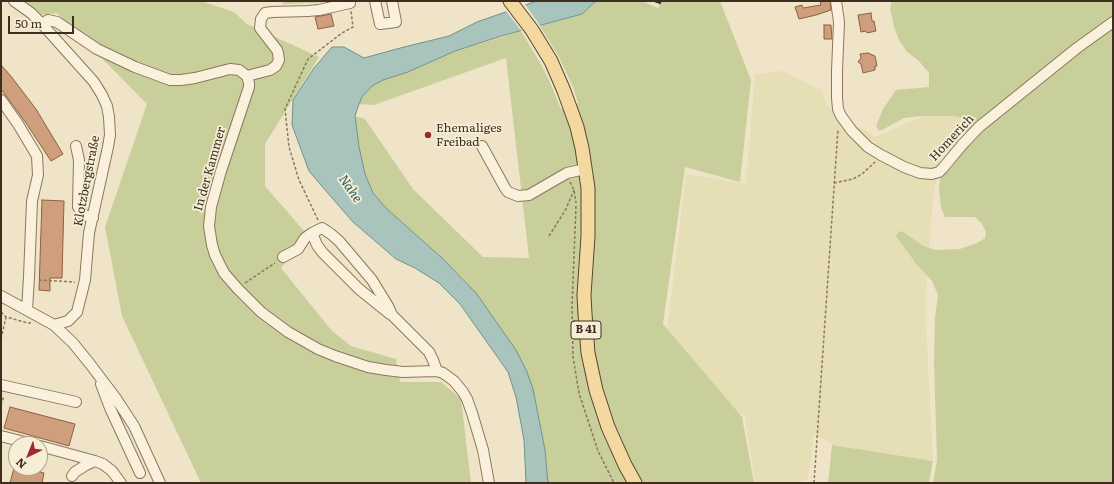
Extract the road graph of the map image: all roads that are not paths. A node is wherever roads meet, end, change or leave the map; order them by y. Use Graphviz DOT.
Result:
graph roads {
  1 [pos="14,1"];
  2 [pos="375,1"];
  3 [pos="392,1"];
  4 [pos="510,1"];
  5 [pos="836,1"];
  6 [pos="350,2"];
  7 [pos="1113,22"];
  8 [pos="42,24"];
  9 [pos="247,76"];
  10 [pos="1,100"];
  11 [pos="76,146"];
  12 [pos="482,146"];
  13 [pos="585,169"];
  14 [pos="93,218"];
  15 [pos="312,233"];
  16 [pos="283,257"];
  17 [pos="1,296"];
  18 [pos="27,310"];
  19 [pos="392,314"];
  20 [pos="54,326"];
  21 [pos="437,371"];
  22 [pos="97,373"];
  23 [pos="1,384"];
  24 [pos="76,402"];
  25 [pos="48,448"];
  26 [pos="96,461"];
  27 [pos="140,473"];
  28 [pos="72,476"];
  29 [pos="122,483"];
  30 [pos="160,483"];
  31 [pos="489,483"];
  32 [pos="635,483"];
  1 -- 8 [label="street, Klotzbergstraße"];
  2 -- 3 [label="street"];
  4 -- 13 [label="main road, B 41"];
  5 -- 7 [label="street, Homerich"];
  6 -- 9 [label="street"];
  8 -- 9 [label="street"];
  8 -- 14 [label="street, Klotzbergstraße"];
  9 -- 21 [label="street, In der Kammer"];
  10 -- 18 [label="street"];
  11 -- 14 [label="street"];
  12 -- 13 [label="street"];
  13 -- 32 [label="main road, B 41"];
  14 -- 20 [label="street, Klotzbergstraße"];
  15 -- 16 [label="street"];
  15 -- 19 [label="street"];
  15 -- 19 [label="street"];
  17 -- 18 [label="street"];
  18 -- 20 [label="street"];
  19 -- 21 [label="street"];
  20 -- 22 [label="street"];
  21 -- 31 [label="street"];
  22 -- 27 [label="street"];
  22 -- 30 [label="street"];
  23 -- 24 [label="street"];
  25 -- 26 [label="street"];
  26 -- 28 [label="street"];
  26 -- 29 [label="street"];
}
